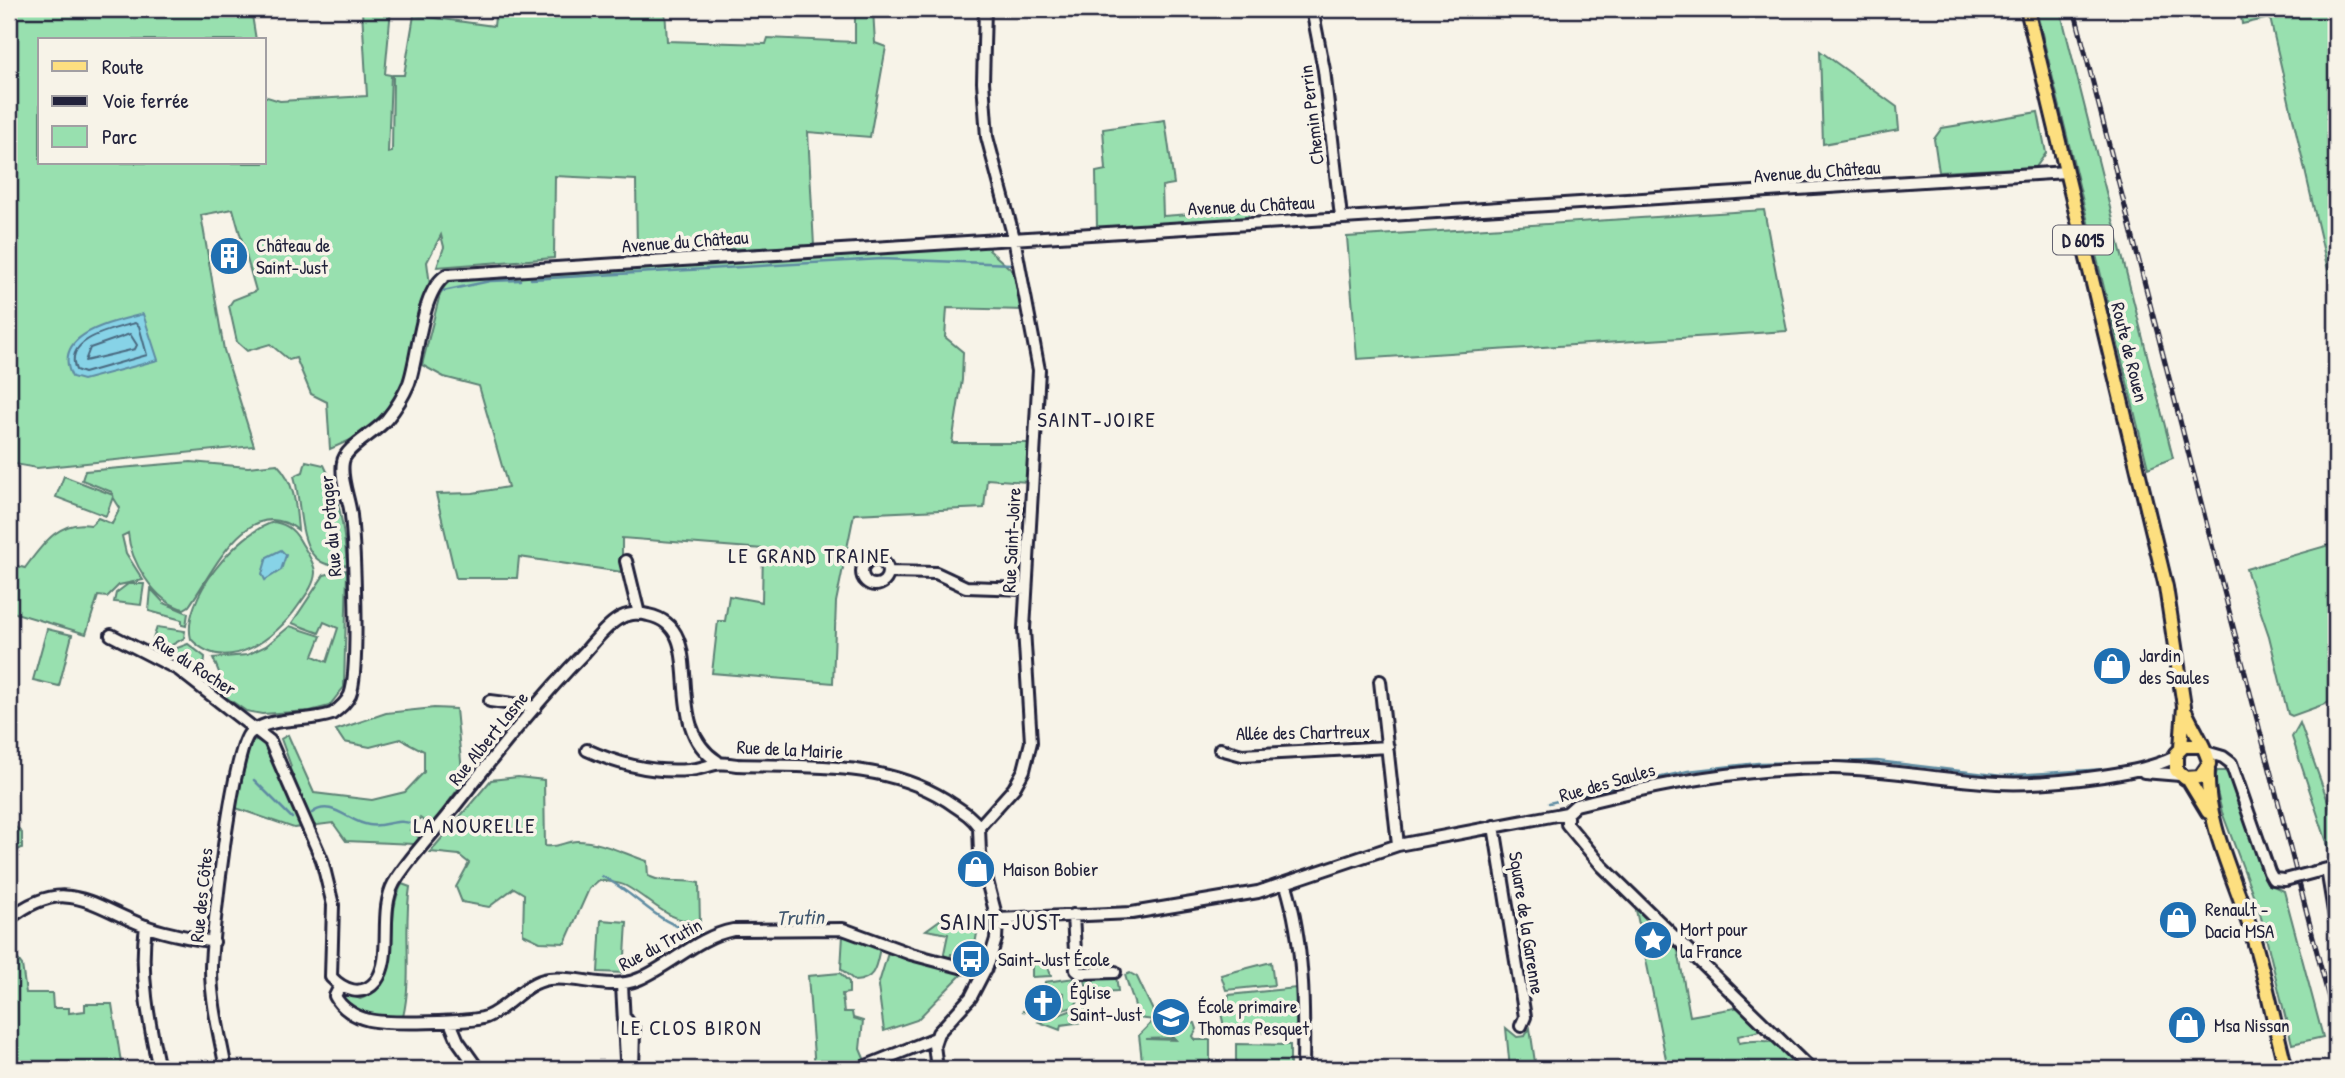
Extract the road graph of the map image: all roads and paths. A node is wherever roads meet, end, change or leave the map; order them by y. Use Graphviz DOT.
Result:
graph roads {
  1 [pos="985,9"];
  2 [pos="1312,9"];
  3 [pos="2027,9"];
  4 [pos="2066,172"];
  5 [pos="1340,217"];
  6 [pos="1014,238"];
  7 [pos="439,279"];
  8 [pos="626,561"];
  9 [pos="888,572"];
  10 [pos="1026,589"];
  11 [pos="639,614"];
  12 [pos="111,635"];
  13 [pos="1380,681"];
  14 [pos="490,701"];
  15 [pos="2184,706"];
  16 [pos="536,707"];
  17 [pos="256,731"];
  18 [pos="1388,747"];
  19 [pos="1220,749"];
  20 [pos="2203,749"];
  21 [pos="587,750"];
  22 [pos="2178,753"];
  23 [pos="717,761"];
  24 [pos="2208,769"];
  25 [pos="2124,772"];
  26 [pos="2235,772"];
  27 [pos="2184,777"];
  28 [pos="1567,813"];
  29 [pos="1493,825"];
  30 [pos="979,827"];
  31 [pos="2218,831"];
  32 [pos="1398,845"];
  33 [pos="1286,885"];
  34 [pos="1073,915"];
  35 [pos="9,919"];
  36 [pos="997,919"];
  37 [pos="2336,924"];
  38 [pos="146,926"];
  39 [pos="214,942"];
  40 [pos="986,969"];
  41 [pos="1115,972"];
  42 [pos="622,985"];
  43 [pos="340,986"];
  44 [pos="450,1023"];
  45 [pos="1521,1026"];
  46 [pos="936,1038"];
  47 [pos="633,1068"];
  48 [pos="159,1069"];
  49 [pos="226,1069"];
  50 [pos="478,1069"];
  51 [pos="859,1069"];
  52 [pos="937,1069"];
  53 [pos="1303,1069"];
  54 [pos="1810,1069"];
  55 [pos="2286,1069"];
  1 -- 6 [label="street, Rue Saint-Joire"];
  2 -- 5 [label="street, Chemin Perrin"];
  3 -- 4 [label="main road, Route de Rouen / D 6015"];
  4 -- 5 [label="street, Avenue du Château"];
  4 -- 15 [label="main road, Route de Rouen / D 6015"];
  5 -- 6 [label="street, Avenue du Château"];
  6 -- 7 [label="street, Avenue du Château"];
  6 -- 10 [label="street, Rue Saint-Joire"];
  7 -- 17 [label="street, Rue du Potager"];
  8 -- 11 [label="street"];
  9 -- 10 [label="street"];
  10 -- 30 [label="street, Rue Saint-Joire"];
  11 -- 16 [label="street, Rue Albert Lasne"];
  11 -- 23 [label="street"];
  12 -- 17 [label="street, Rue du Rocher"];
  13 -- 18 [label="street"];
  14 -- 16 [label="street"];
  15 -- 20 [label="main road, Route de Rouen / D 6015"];
  15 -- 22 [label="main road, Route de Rouen / D 6015"];
  16 -- 43 [label="street, Rue Albert Lasne"];
  17 -- 39 [label="street, Rue des Côtes"];
  17 -- 43 [label="street"];
  18 -- 19 [label="street, Allée des Chartreux"];
  18 -- 32 [label="street"];
  20 -- 22 [label="main road"];
  20 -- 24 [label="main road"];
  20 -- 26 [label="street"];
  21 -- 23 [label="street, Rue de la Mairie"];
  22 -- 25 [label="street, Rue des Saules"];
  22 -- 27 [label="main road"];
  23 -- 30 [label="street, Rue de la Mairie"];
  24 -- 26 [label="street"];
  24 -- 27 [label="main road"];
  24 -- 31 [label="main road"];
  25 -- 27 [label="street, Rue des Saules"];
  25 -- 28 [label="street, Rue des Saules"];
  26 -- 37 [label="street, bridge"];
  27 -- 31 [label="main road"];
  28 -- 29 [label="street, Rue des Saules"];
  28 -- 54 [label="street"];
  29 -- 32 [label="street, Rue des Saules"];
  29 -- 45 [label="street, Square de la Garenne"];
  30 -- 36 [label="street"];
  31 -- 55 [label="main road"];
  32 -- 33 [label="street, Rue des Saules"];
  33 -- 34 [label="street, Rue des Saules"];
  33 -- 53 [label="street"];
  34 -- 36 [label="street, Rue des Saules"];
  34 -- 41 [label="street"];
  35 -- 38 [label="street"];
  36 -- 40 [label="street"];
  38 -- 39 [label="street"];
  38 -- 48 [label="street"];
  39 -- 49 [label="street, Rue des Côtes"];
  40 -- 42 [label="street, Rue du Trutin"];
  40 -- 46 [label="street"];
  42 -- 44 [label="street, Rue du Trutin"];
  42 -- 47 [label="street"];
  43 -- 44 [label="street, Rue du Trutin"];
  44 -- 50 [label="street"];
  46 -- 51 [label="street"];
  46 -- 52 [label="street"];
}
